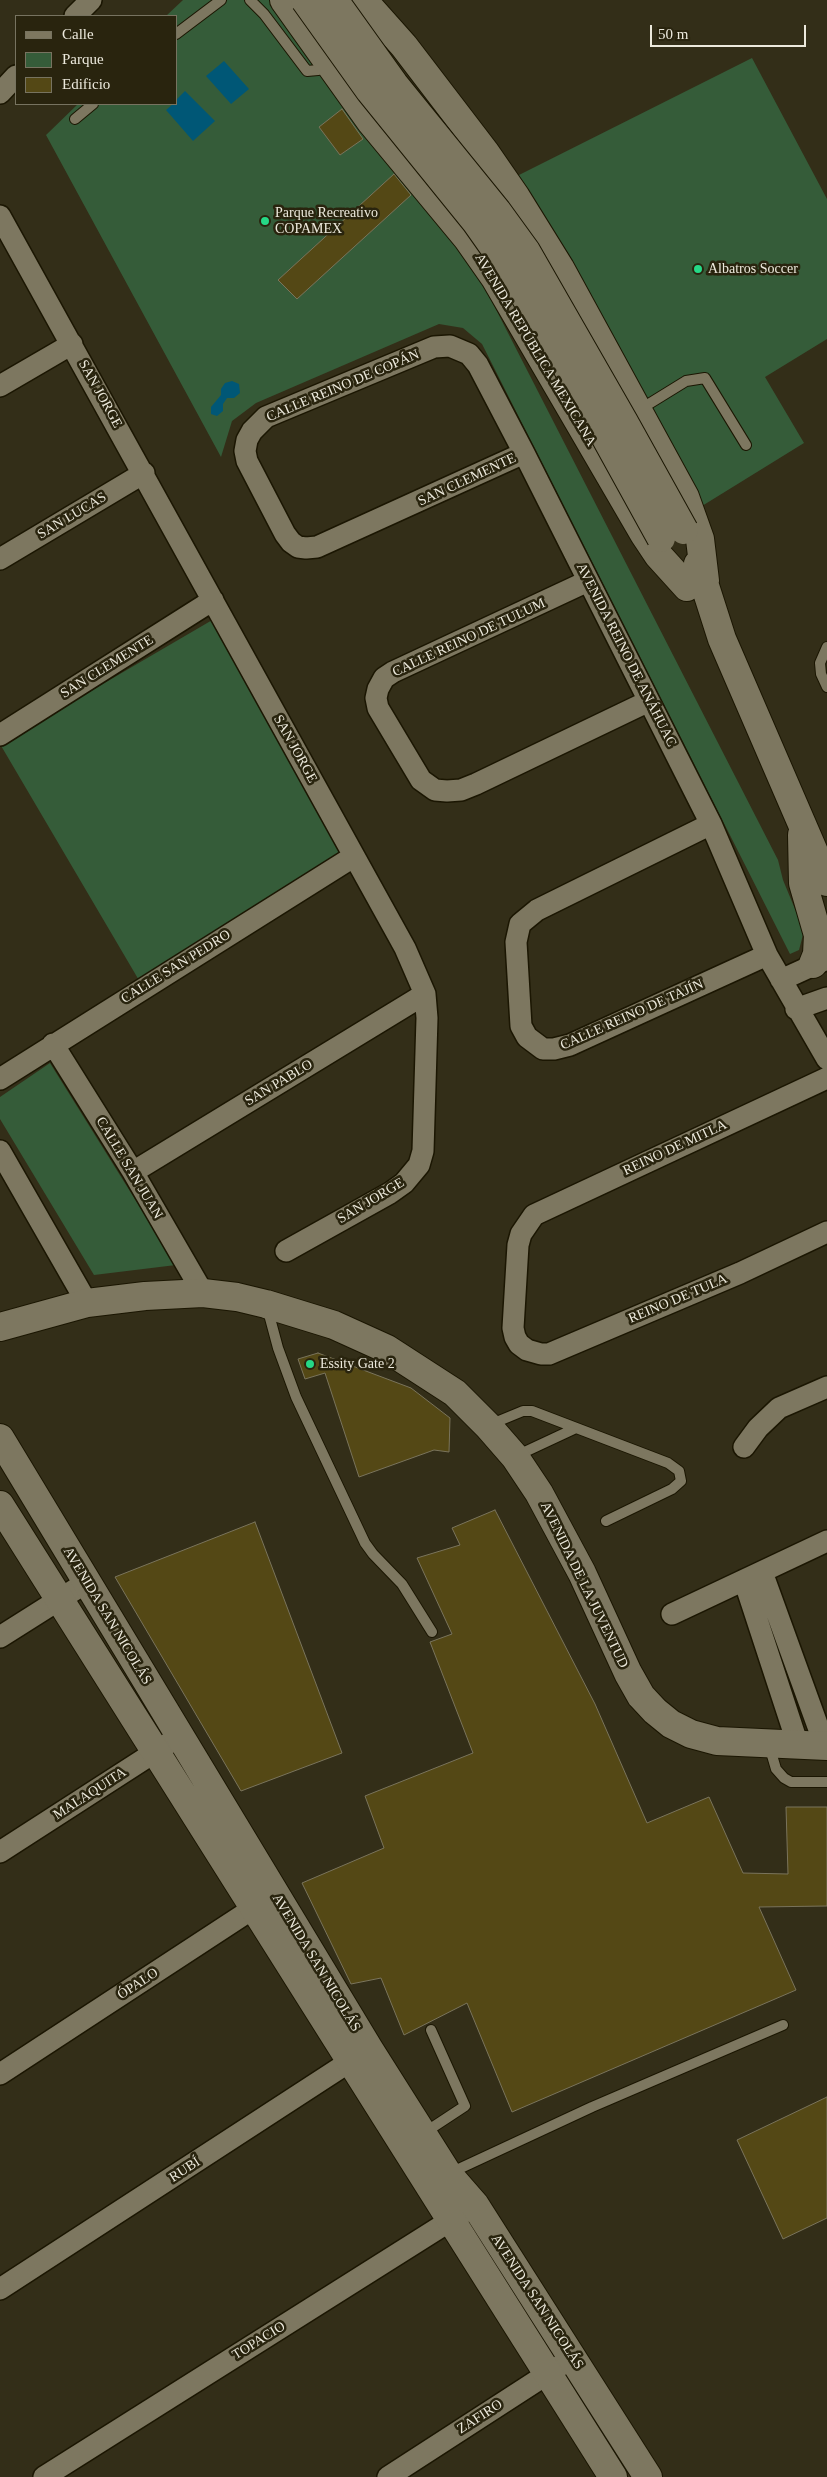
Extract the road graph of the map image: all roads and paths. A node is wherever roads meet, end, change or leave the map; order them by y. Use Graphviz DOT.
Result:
graph roads {
  1 [pos="91,0"];
  2 [pos="221,0"];
  3 [pos="250,0"];
  4 [pos="284,0"];
  5 [pos="305,0"];
  6 [pos="334,0"];
  7 [pos="368,4"];
  8 [pos="76,15"];
  9 [pos="178,32"];
  10 [pos="323,55"];
  11 [pos="15,77"];
  12 [pos="0,93"];
  13 [pos="92,105"];
  14 [pos="75,119"];
  15 [pos="0,216"];
  16 [pos="72,344"];
  17 [pos="450,346"];
  18 [pos="0,386"];
  19 [pos="639,410"];
  20 [pos="746,446"];
  21 [pos="524,453"];
  22 [pos="144,473"];
  23 [pos="673,534"];
  24 [pos="298,547"];
  25 [pos="0,559"];
  26 [pos="588,581"];
  27 [pos="696,584"];
  28 [pos="213,600"];
  29 [pos="827,647"];
  30 [pos="827,687"];
  31 [pos="650,701"];
  32 [pos="0,735"];
  33 [pos="711,824"];
  34 [pos="802,826"];
  35 [pos="353,857"];
  36 [pos="827,882"];
  37 [pos="767,955"];
  38 [pos="820,962"];
  39 [pos="781,980"];
  40 [pos="425,994"];
  41 [pos="827,998"];
  42 [pos="796,1009"];
  43 [pos="53,1044"];
  44 [pos="827,1059"];
  45 [pos="827,1078"];
  46 [pos="0,1079"];
  47 [pos="0,1151"];
  48 [pos="133,1172"];
  49 [pos="827,1232"];
  50 [pos="286,1251"];
  51 [pos="203,1293"];
  52 [pos="87,1303"];
  53 [pos="266,1304"];
  54 [pos="0,1327"];
  55 [pos="526,1350"];
  56 [pos="827,1387"];
  57 [pos="488,1426"];
  58 [pos="576,1428"];
  59 [pos="0,1438"];
  60 [pos="744,1448"];
  61 [pos="515,1456"];
  62 [pos="0,1505"];
  63 [pos="606,1521"];
  64 [pos="827,1541"];
  65 [pos="753,1576"];
  66 [pos="87,1582"];
  67 [pos="61,1599"];
  68 [pos="672,1614"];
  69 [pos="432,1632"];
  70 [pos="0,1637"];
  71 [pos="180,1736"];
  72 [pos="768,1744"];
  73 [pos="816,1745"];
  74 [pos="156,1751"];
  75 [pos="827,1782"];
  76 [pos="0,1852"];
  77 [pos="265,1901"];
  78 [pos="783,2025"];
  79 [pos="431,2030"];
  80 [pos="360,2055"];
  81 [pos="0,2074"];
  82 [pos="423,2134"];
  83 [pos="438,2180"];
  84 [pos="475,2205"];
  85 [pos="450,2221"];
  86 [pos="0,2289"];
  87 [pos="572,2358"];
  88 [pos="547,2374"];
  89 [pos="44,2477"];
  90 [pos="388,2477"];
  91 [pos="613,2477"];
  92 [pos="634,2477"];
  93 [pos="648,2477"];
  1 -- 8 [label="street"];
  2 -- 9 [label="lane"];
  3 -- 10 [label="lane"];
  4 -- 10 [label="street, AVENIDA REPÚBLICA MEXICANA"];
  5 -- 23 [label="street, AVENIDA REPÚBLICA MEXICANA, bridge"];
  6 -- 23 [label="street, AVENIDA REPÚBLICA MEXICANA, bridge"];
  7 -- 10 [label="street"];
  7 -- 19 [label="street, AVENIDA REPÚBLICA MEXICANA"];
  10 -- 27 [label="street, AVENIDA REPÚBLICA MEXICANA"];
  11 -- 12 [label="street"];
  13 -- 14 [label="lane"];
  15 -- 16 [label="street, SAN JORGE"];
  16 -- 18 [label="street"];
  16 -- 22 [label="street, SAN JORGE"];
  17 -- 21 [label="street, AVENIDA REINO DE ANÁHUAC"];
  17 -- 24 [label="street, CALLE REINO DE COPÁN"];
  19 -- 20 [label="lane"];
  19 -- 27 [label="street, AVENIDA REPÚBLICA MEXICANA"];
  21 -- 24 [label="street, SAN CLEMENTE"];
  21 -- 26 [label="street, AVENIDA REINO DE ANÁHUAC"];
  22 -- 25 [label="street, SAN LUCAS"];
  22 -- 28 [label="street, SAN JORGE"];
  23 -- 27 [label="street, AVENIDA REPÚBLICA MEXICANA"];
  26 -- 31 [label="street, AVENIDA REINO DE ANÁHUAC"];
  26 -- 31 [label="street, CALLE REINO DE TULUM"];
  27 -- 34 [label="street, AVENIDA REPÚBLICA MEXICANA"];
  28 -- 32 [label="street, SAN CLEMENTE"];
  28 -- 35 [label="street, SAN JORGE"];
  29 -- 30 [label="lane"];
  31 -- 33 [label="street, AVENIDA REINO DE ANÁHUAC"];
  33 -- 37 [label="street, AVENIDA REINO DE ANÁHUAC"];
  33 -- 37 [label="street, CALLE REINO DE TAJÍN"];
  34 -- 36 [label="street, AVENIDA REPÚBLICA MEXICANA"];
  34 -- 38 [label="street"];
  35 -- 40 [label="street, SAN JORGE"];
  35 -- 43 [label="street, CALLE SAN PEDRO"];
  37 -- 39 [label="street, AVENIDA REINO DE ANÁHUAC"];
  38 -- 39 [label="street"];
  39 -- 42 [label="street, AVENIDA REINO DE ANÁHUAC"];
  40 -- 48 [label="street, SAN PABLO"];
  40 -- 50 [label="street, SAN JORGE"];
  41 -- 42 [label="street"];
  42 -- 44 [label="street, AVENIDA REINO DE ANÁHUAC"];
  43 -- 46 [label="street, CALLE SAN PEDRO"];
  43 -- 48 [label="street, CALLE SAN JUAN"];
  45 -- 55 [label="street, REINO DE MITLA"];
  47 -- 52 [label="street"];
  48 -- 51 [label="street, CALLE SAN JUAN"];
  49 -- 55 [label="street, REINO DE TULA"];
  51 -- 52 [label="street, AVENIDA DE LA JUVENTUD"];
  51 -- 53 [label="street, AVENIDA DE LA JUVENTUD"];
  52 -- 54 [label="street, AVENIDA DE LA JUVENTUD"];
  53 -- 57 [label="street, AVENIDA DE LA JUVENTUD"];
  53 -- 69 [label="lane"];
  56 -- 60 [label="street"];
  57 -- 58 [label="lane"];
  57 -- 61 [label="street, AVENIDA DE LA JUVENTUD"];
  58 -- 61 [label="lane"];
  58 -- 63 [label="lane"];
  59 -- 66 [label="street, AVENIDA SAN NICOLÁS"];
  61 -- 72 [label="street, AVENIDA DE LA JUVENTUD"];
  62 -- 67 [label="street, AVENIDA SAN NICOLÁS"];
  64 -- 65 [label="street"];
  65 -- 68 [label="street"];
  65 -- 73 [label="street"];
  66 -- 67 [label="street"];
  66 -- 71 [label="street, AVENIDA SAN NICOLÁS"];
  67 -- 70 [label="street"];
  67 -- 74 [label="street, AVENIDA SAN NICOLÁS"];
  71 -- 74 [label="street, MALAQUITA"];
  71 -- 77 [label="street, AVENIDA SAN NICOLÁS"];
  72 -- 73 [label="street, AVENIDA DE LA JUVENTUD"];
  72 -- 75 [label="lane"];
  74 -- 76 [label="street, MALAQUITA"];
  74 -- 77 [label="street, AVENIDA SAN NICOLÁS"];
  77 -- 80 [label="street, AVENIDA SAN NICOLÁS"];
  77 -- 81 [label="street, ÓPALO"];
  78 -- 83 [label="lane"];
  79 -- 82 [label="lane"];
  80 -- 82 [label="street, AVENIDA SAN NICOLÁS"];
  80 -- 83 [label="street, AVENIDA SAN NICOLÁS"];
  80 -- 86 [label="street, RUBÍ"];
  82 -- 83 [label="street, AVENIDA SAN NICOLÁS"];
  83 -- 84 [label="street, AVENIDA SAN NICOLÁS"];
  83 -- 85 [label="street, AVENIDA SAN NICOLÁS"];
  84 -- 85 [label="street, TOPACIO"];
  84 -- 87 [label="street, AVENIDA SAN NICOLÁS"];
  85 -- 88 [label="street, AVENIDA SAN NICOLÁS"];
  85 -- 89 [label="street, TOPACIO"];
  87 -- 88 [label="street, ZAFIRO"];
  87 -- 92 [label="street"];
  87 -- 93 [label="street, AVENIDA SAN NICOLÁS"];
  88 -- 90 [label="street, ZAFIRO"];
  88 -- 91 [label="street, AVENIDA SAN NICOLÁS"];
}
